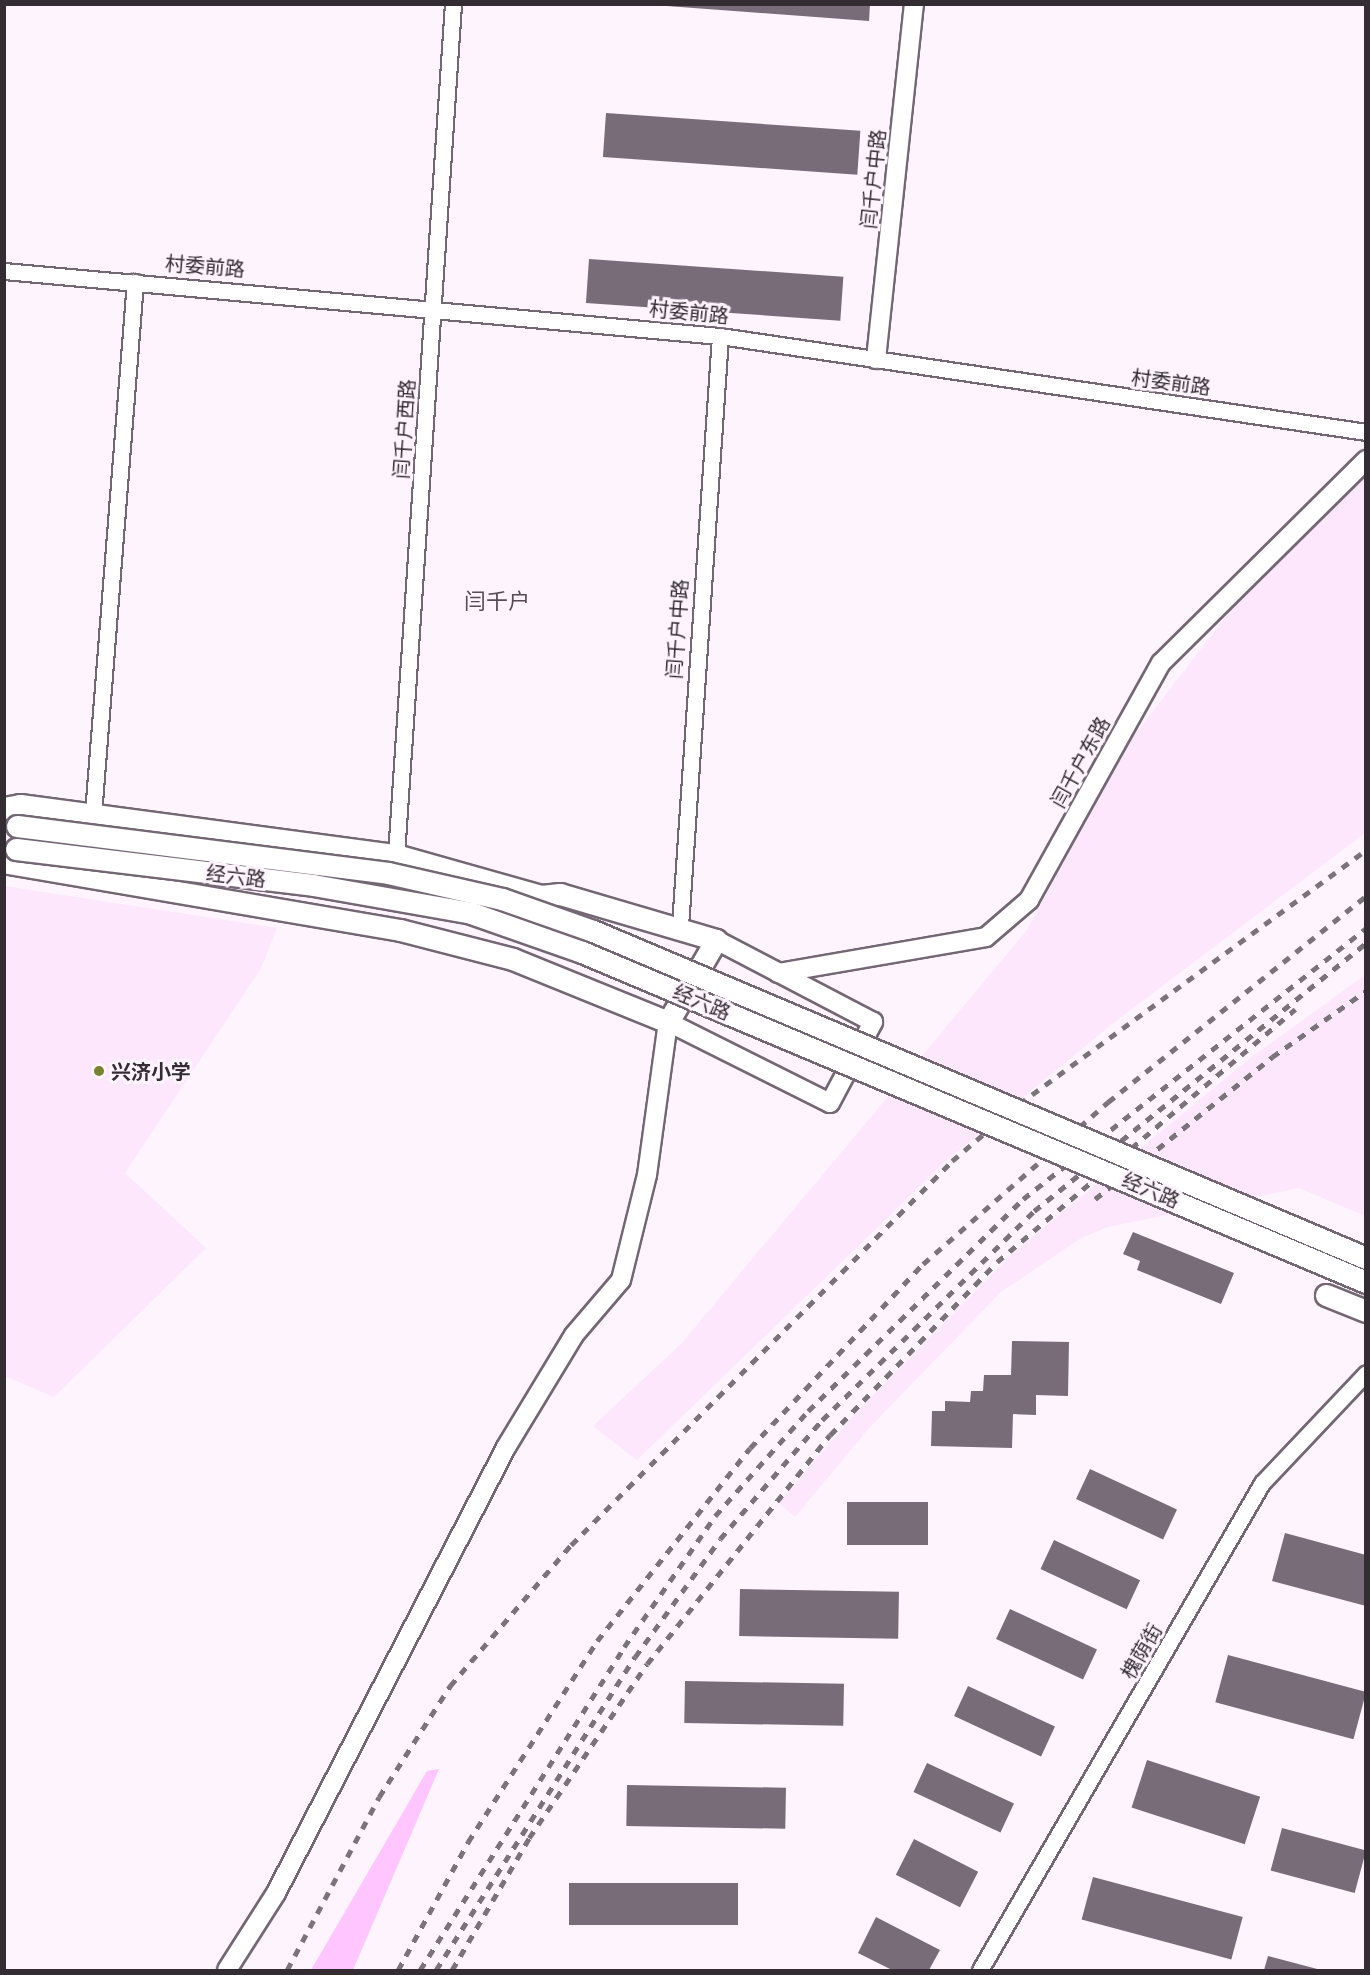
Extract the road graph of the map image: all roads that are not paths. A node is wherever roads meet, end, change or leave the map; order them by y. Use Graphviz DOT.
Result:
graph roads {
  1 [pos="453,4"];
  2 [pos="915,4"];
  3 [pos="4,271"];
  4 [pos="135,282"];
  5 [pos="434,307"];
  6 [pos="720,336"];
  7 [pos="876,359"];
  8 [pos="1365,432"];
  9 [pos="1365,460"];
  10 [pos="4,808"];
  11 [pos="93,814"];
  12 [pos="11,825"];
  13 [pos="8,852"];
  14 [pos="396,855"];
  15 [pos="680,926"];
  16 [pos="716,940"];
  17 [pos="778,973"];
  18 [pos="668,1022"];
  19 [pos="1365,1257"];
  20 [pos="1365,1282"];
  21 [pos="1365,1311"];
  22 [pos="1365,1373"];
  23 [pos="227,1971"];
  24 [pos="980,1971"];
  1 -- 5 [label="street, 闫千户西路"];
  2 -- 7 [label="street, 闫千户中路"];
  3 -- 4 [label="street, 村委前路"];
  4 -- 5 [label="street, 村委前路"];
  4 -- 11 [label="street"];
  5 -- 6 [label="street, 村委前路"];
  5 -- 14 [label="street, 闫千户西路"];
  6 -- 7 [label="street, 村委前路"];
  6 -- 15 [label="street, 闫千户中路"];
  7 -- 8 [label="street, 村委前路"];
  9 -- 17 [label="street, 闫千户东路"];
  10 -- 11 [label="main road"];
  11 -- 14 [label="main road"];
  12 -- 19 [label="main road, 经六路, bridge"];
  13 -- 18 [label="main road"];
  13 -- 20 [label="main road, 经六路, bridge"];
  14 -- 15 [label="main road"];
  15 -- 16 [label="main road"];
  16 -- 17 [label="street"];
  16 -- 18 [label="main road"];
  17 -- 18 [label="street"];
  18 -- 23 [label="street"];
  20 -- 21 [label="main road"];
  22 -- 24 [label="street, 槐荫街"];
}
